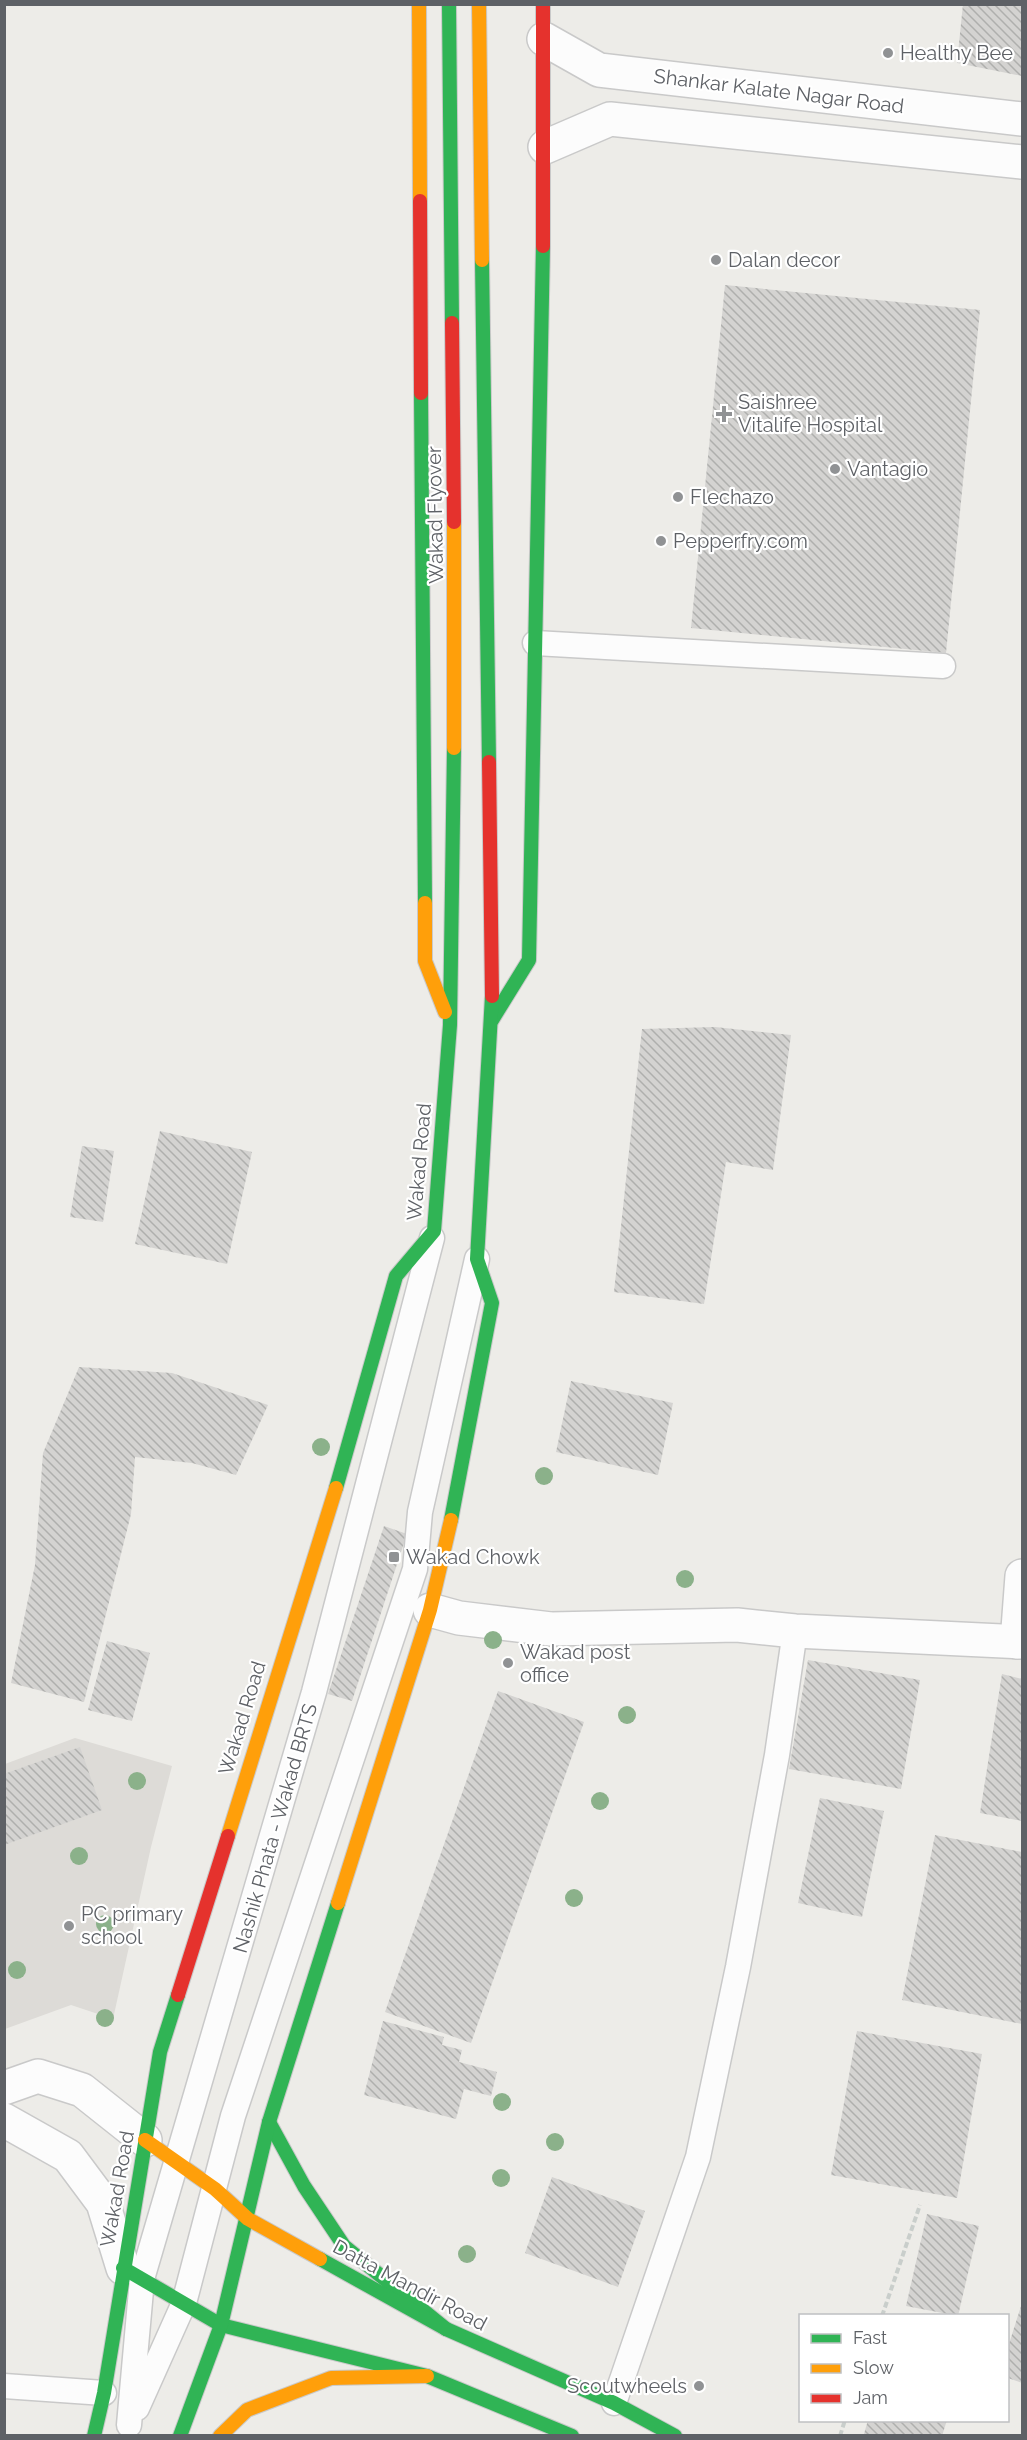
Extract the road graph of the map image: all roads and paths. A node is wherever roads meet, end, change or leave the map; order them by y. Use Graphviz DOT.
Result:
graph roads {
  1 [pos="419,4"];
  2 [pos="449,4"];
  3 [pos="479,4"];
  4 [pos="543,4"];
  5 [pos="544,39"];
  6 [pos="1023,119"];
  7 [pos="545,147"];
  8 [pos="1023,162"];
  9 [pos="535,643"];
  10 [pos="943,666"];
  11 [pos="492,1020"];
  12 [pos="450,1025"];
  13 [pos="434,1231"];
  14 [pos="477,1259"];
  15 [pos="1023,1576"];
  16 [pos="430,1610"];
  17 [pos="795,1631"];
  18 [pos="1020,1642"];
  19 [pos="4,2088"];
  20 [pos="4,2120"];
  21 [pos="269,2122"];
  22 [pos="145,2140"];
  23 [pos="176,2162"];
  24 [pos="215,2189"];
  25 [pos="921,2205"];
  26 [pos="248,2219"];
  27 [pos="132,2273"];
  28 [pos="184,2303"];
  29 [pos="883,2314"];
  30 [pos="221,2325"];
  31 [pos="446,2329"];
  32 [pos="427,2376"];
  33 [pos="4,2386"];
  34 [pos="104,2392"];
  35 [pos="614,2403"];
  36 [pos="128,2430"];
  37 [pos="94,2436"];
  38 [pos="180,2436"];
  39 [pos="220,2436"];
  40 [pos="572,2436"];
  41 [pos="675,2436"];
  1 -- 12 [label="main road"];
  2 -- 12 [label="main road, Wakad Flyover"];
  3 -- 11 [label="main road"];
  4 -- 5 [label="main road"];
  5 -- 6 [label="street, Shankar Kalate Nagar Road"];
  5 -- 7 [label="main road"];
  7 -- 8 [label="street"];
  7 -- 9 [label="main road"];
  9 -- 10 [label="lane"];
  9 -- 11 [label="main road"];
  11 -- 14 [label="main road"];
  12 -- 13 [label="main road, Wakad Road"];
  13 -- 22 [label="main road, Wakad Road"];
  13 -- 23 [label="lane, Nashik Phata - Wakad BRTS"];
  14 -- 16 [label="main road"];
  14 -- 24 [label="lane, Nashik Phata - Wakad BRTS"];
  15 -- 18 [label="street"];
  16 -- 17 [label="street"];
  16 -- 21 [label="main road"];
  17 -- 18 [label="street"];
  17 -- 35 [label="lane"];
  19 -- 22 [label="street"];
  20 -- 27 [label="street"];
  21 -- 26 [label="main road"];
  21 -- 31 [label="main road"];
  22 -- 23 [label="main road, Datta Mandir Road"];
  22 -- 27 [label="main road, Wakad Road"];
  23 -- 24 [label="main road, Datta Mandir Road"];
  23 -- 27 [label="lane, Nashik Phata - Wakad BRTS"];
  24 -- 26 [label="main road, Datta Mandir Road"];
  24 -- 28 [label="lane, Nashik Phata - Wakad BRTS"];
  25 -- 29 [label="path"];
  26 -- 30 [label="main road"];
  26 -- 31 [label="main road, Datta Mandir Road"];
  27 -- 28 [label="main road"];
  27 -- 34 [label="main road, Wakad Road"];
  27 -- 36 [label="lane, Nashik Phata - Wakad BRTS"];
  28 -- 30 [label="main road"];
  28 -- 36 [label="lane, Nashik Phata - Wakad BRTS"];
  30 -- 32 [label="main road"];
  30 -- 38 [label="main road"];
  31 -- 35 [label="main road, Datta Mandir Road"];
  32 -- 39 [label="main road"];
  32 -- 40 [label="main road"];
  33 -- 34 [label="lane"];
  34 -- 37 [label="main road, Wakad Road"];
  35 -- 41 [label="main road, Datta Mandir Road"];
}
